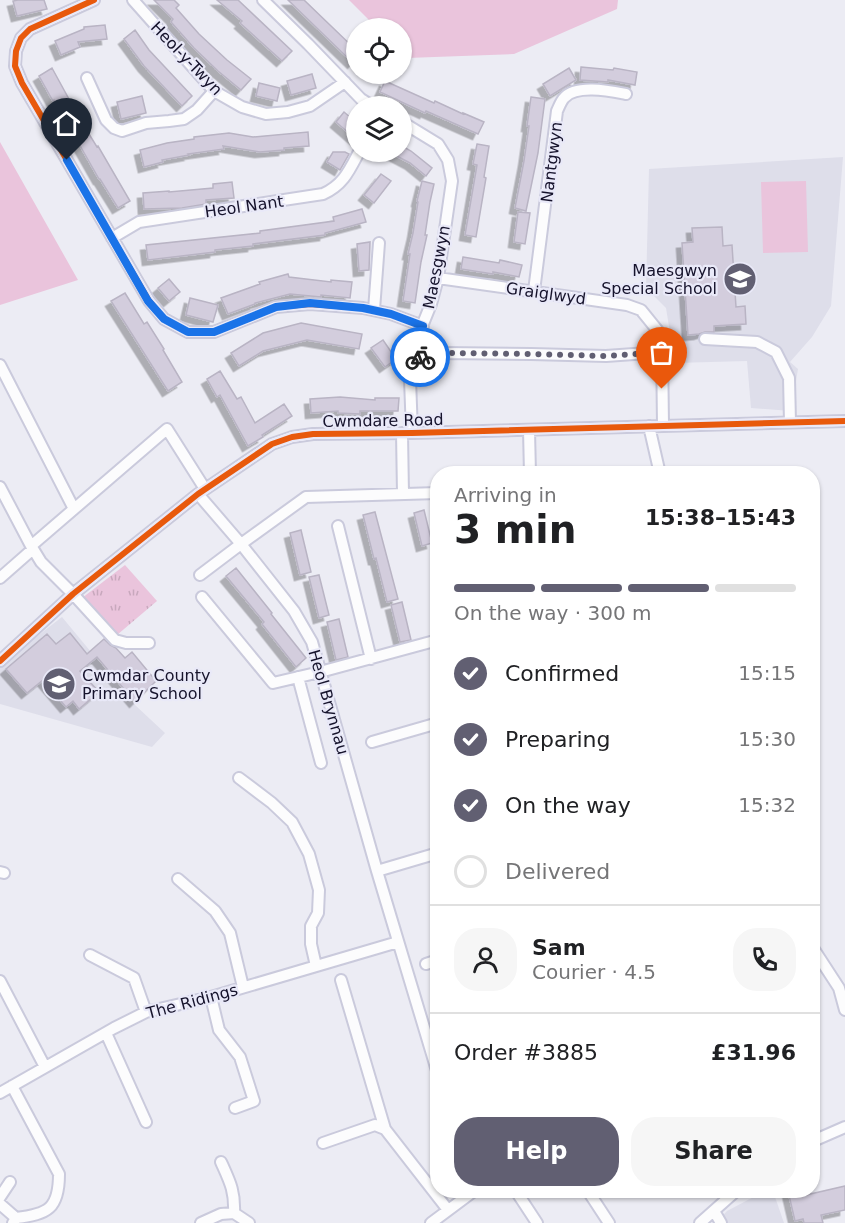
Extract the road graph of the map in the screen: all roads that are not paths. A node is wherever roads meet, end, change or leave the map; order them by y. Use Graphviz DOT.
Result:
graph roads {
  1 [pos="94,0"];
  2 [pos="133,0"];
  3 [pos="263,0"];
  4 [pos="87,78"];
  5 [pos="345,82"];
  6 [pos="214,91"];
  7 [pos="626,94"];
  8 [pos="358,96"];
  9 [pos="412,128"];
  10 [pos="354,162"];
  11 [pos="112,238"];
  12 [pos="379,243"];
  13 [pos="438,278"];
  14 [pos="534,291"];
  15 [pos="374,310"];
  16 [pos="423,326"];
  17 [pos="705,339"];
  18 [pos="662,352"];
  19 [pos="412,359"];
  20 [pos="0,364"];
  21 [pos="845,421"];
  22 [pos="790,422"];
  23 [pos="663,425"];
  24 [pos="650,426"];
  25 [pos="529,430"];
  26 [pos="407,433"];
  27 [pos="530,466"];
  28 [pos="658,466"];
  29 [pos="0,487"];
  30 [pos="201,491"];
  31 [pos="430,493"];
  32 [pos="403,494"];
  33 [pos="74,509"];
  34 [pos="338,526"];
  35 [pos="241,544"];
  36 [pos="32,547"];
  37 [pos="200,575"];
  38 [pos="0,579"];
  39 [pos="73,594"];
  40 [pos="202,597"];
  41 [pos="430,642"];
  42 [pos="149,643"];
  43 [pos="371,659"];
  44 [pos="0,661"];
  45 [pos="320,672"];
  46 [pos="298,677"];
  47 [pos="430,725"];
  48 [pos="372,742"];
  49 [pos="321,763"];
  50 [pos="239,778"];
  51 [pos="430,855"];
  52 [pos="377,870"];
  53 [pos="178,879"];
  54 [pos="398,942"];
  55 [pos="90,955"];
  56 [pos="820,959"];
  57 [pos="430,963"];
  58 [pos="426,964"];
  59 [pos="316,966"];
  60 [pos="341,980"];
  61 [pos="0,981"];
  62 [pos="243,987"];
  63 [pos="211,997"];
  64 [pos="348,1003"];
  65 [pos="336,1008"];
  66 [pos="845,1010"];
  67 [pos="146,1012"];
  68 [pos="106,1033"];
  69 [pos="430,1046"];
  70 [pos="45,1067"];
  71 [pos="12,1086"];
  72 [pos="0,1093"];
  73 [pos="235,1108"];
  74 [pos="146,1122"];
  75 [pos="845,1128"];
  76 [pos="385,1129"];
  77 [pos="820,1138"];
  78 [pos="323,1143"];
  79 [pos="221,1162"];
  80 [pos="10,1182"];
  81 [pos="430,1187"];
  82 [pos="0,1197"];
  83 [pos="439,1198"];
  84 [pos="464,1198"];
  85 [pos="521,1198"];
  86 [pos="593,1198"];
  87 [pos="728,1198"];
  88 [pos="0,1204"];
  89 [pos="448,1210"];
  90 [pos="714,1211"];
  91 [pos="234,1213"];
  92 [pos="14,1221"];
  93 [pos="201,1223"];
  94 [pos="249,1223"];
  95 [pos="430,1223"];
  96 [pos="537,1223"];
  97 [pos="609,1223"];
  98 [pos="699,1223"];
  99 [pos="721,1223"];
  1 -- 11 [label="street"];
  2 -- 6 [label="street, Heol-y-Twyn"];
  3 -- 5 [label="street"];
  4 -- 6 [label="street"];
  5 -- 6 [label="street, Heol-y-Twyn"];
  5 -- 8 [label="street"];
  7 -- 14 [label="street, Nantgwyn"];
  9 -- 13 [label="street, Maesgwyn"];
  10 -- 11 [label="street, Heol Nant"];
  11 -- 15 [label="street"];
  12 -- 15 [label="street"];
  13 -- 14 [label="street, Graiglwyd"];
  13 -- 16 [label="street, Maesgwyn"];
  14 -- 18 [label="street, Graiglwyd"];
  15 -- 16 [label="street"];
  16 -- 19 [label="street, Maesgwyn"];
  17 -- 22 [label="street"];
  18 -- 19 [label="street"];
  18 -- 23 [label="street, Graiglwyd"];
  19 -- 26 [label="street, Maesgwyn"];
  20 -- 33 [label="street"];
  21 -- 22 [label="street, Cwmdare Road"];
  22 -- 23 [label="street, Cwmdare Road"];
  23 -- 24 [label="street, Cwmdare Road"];
  24 -- 25 [label="street, Cwmdare Road"];
  24 -- 28 [label="street"];
  25 -- 26 [label="street, Cwmdare Road"];
  25 -- 27 [label="street"];
  26 -- 30 [label="street, Cwmdare Road"];
  26 -- 32 [label="street, Maesgwyn"];
  29 -- 36 [label="street"];
  30 -- 33 [label="street, Heol Brynnau"];
  30 -- 35 [label="street, Heol Brynnau"];
  30 -- 39 [label="street, Cwmdare Road"];
  31 -- 32 [label="street"];
  32 -- 35 [label="street"];
  33 -- 36 [label="street"];
  34 -- 43 [label="street"];
  35 -- 37 [label="street"];
  35 -- 45 [label="street, Heol Brynnau"];
  36 -- 38 [label="street"];
  36 -- 39 [label="street"];
  39 -- 42 [label="street"];
  39 -- 44 [label="street, Cwmdare Road"];
  40 -- 46 [label="street"];
  41 -- 43 [label="street"];
  43 -- 45 [label="street"];
  45 -- 46 [label="street"];
  45 -- 52 [label="street, Heol Brynnau"];
  46 -- 49 [label="street"];
  47 -- 48 [label="street"];
  50 -- 59 [label="street"];
  51 -- 52 [label="street"];
  52 -- 54 [label="street, Heol Brynnau"];
  53 -- 62 [label="street"];
  54 -- 59 [label="street, The Ridings"];
  54 -- 69 [label="street, Heol Brynnau"];
  55 -- 67 [label="street"];
  56 -- 66 [label="street"];
  57 -- 58 [label="street"];
  59 -- 62 [label="street, The Ridings"];
  60 -- 64 [label="street"];
  61 -- 70 [label="street"];
  62 -- 63 [label="street, The Ridings"];
  63 -- 67 [label="street, The Ridings"];
  63 -- 73 [label="street"];
  64 -- 65 [label="street"];
  64 -- 76 [label="street"];
  67 -- 68 [label="street, The Ridings"];
  68 -- 70 [label="street, The Ridings"];
  68 -- 74 [label="street"];
  70 -- 71 [label="street, The Ridings"];
  71 -- 72 [label="street, The Ridings"];
  71 -- 92 [label="street"];
  75 -- 77 [label="street"];
  76 -- 78 [label="street"];
  76 -- 81 [label="street"];
  79 -- 91 [label="street"];
  80 -- 82 [label="street"];
  83 -- 89 [label="street"];
  84 -- 89 [label="street"];
  85 -- 96 [label="street"];
  86 -- 97 [label="street"];
  87 -- 90 [label="street"];
  88 -- 92 [label="street"];
  89 -- 95 [label="street"];
  90 -- 98 [label="street"];
  90 -- 99 [label="street"];
  91 -- 93 [label="street"];
  91 -- 94 [label="street"];
}
